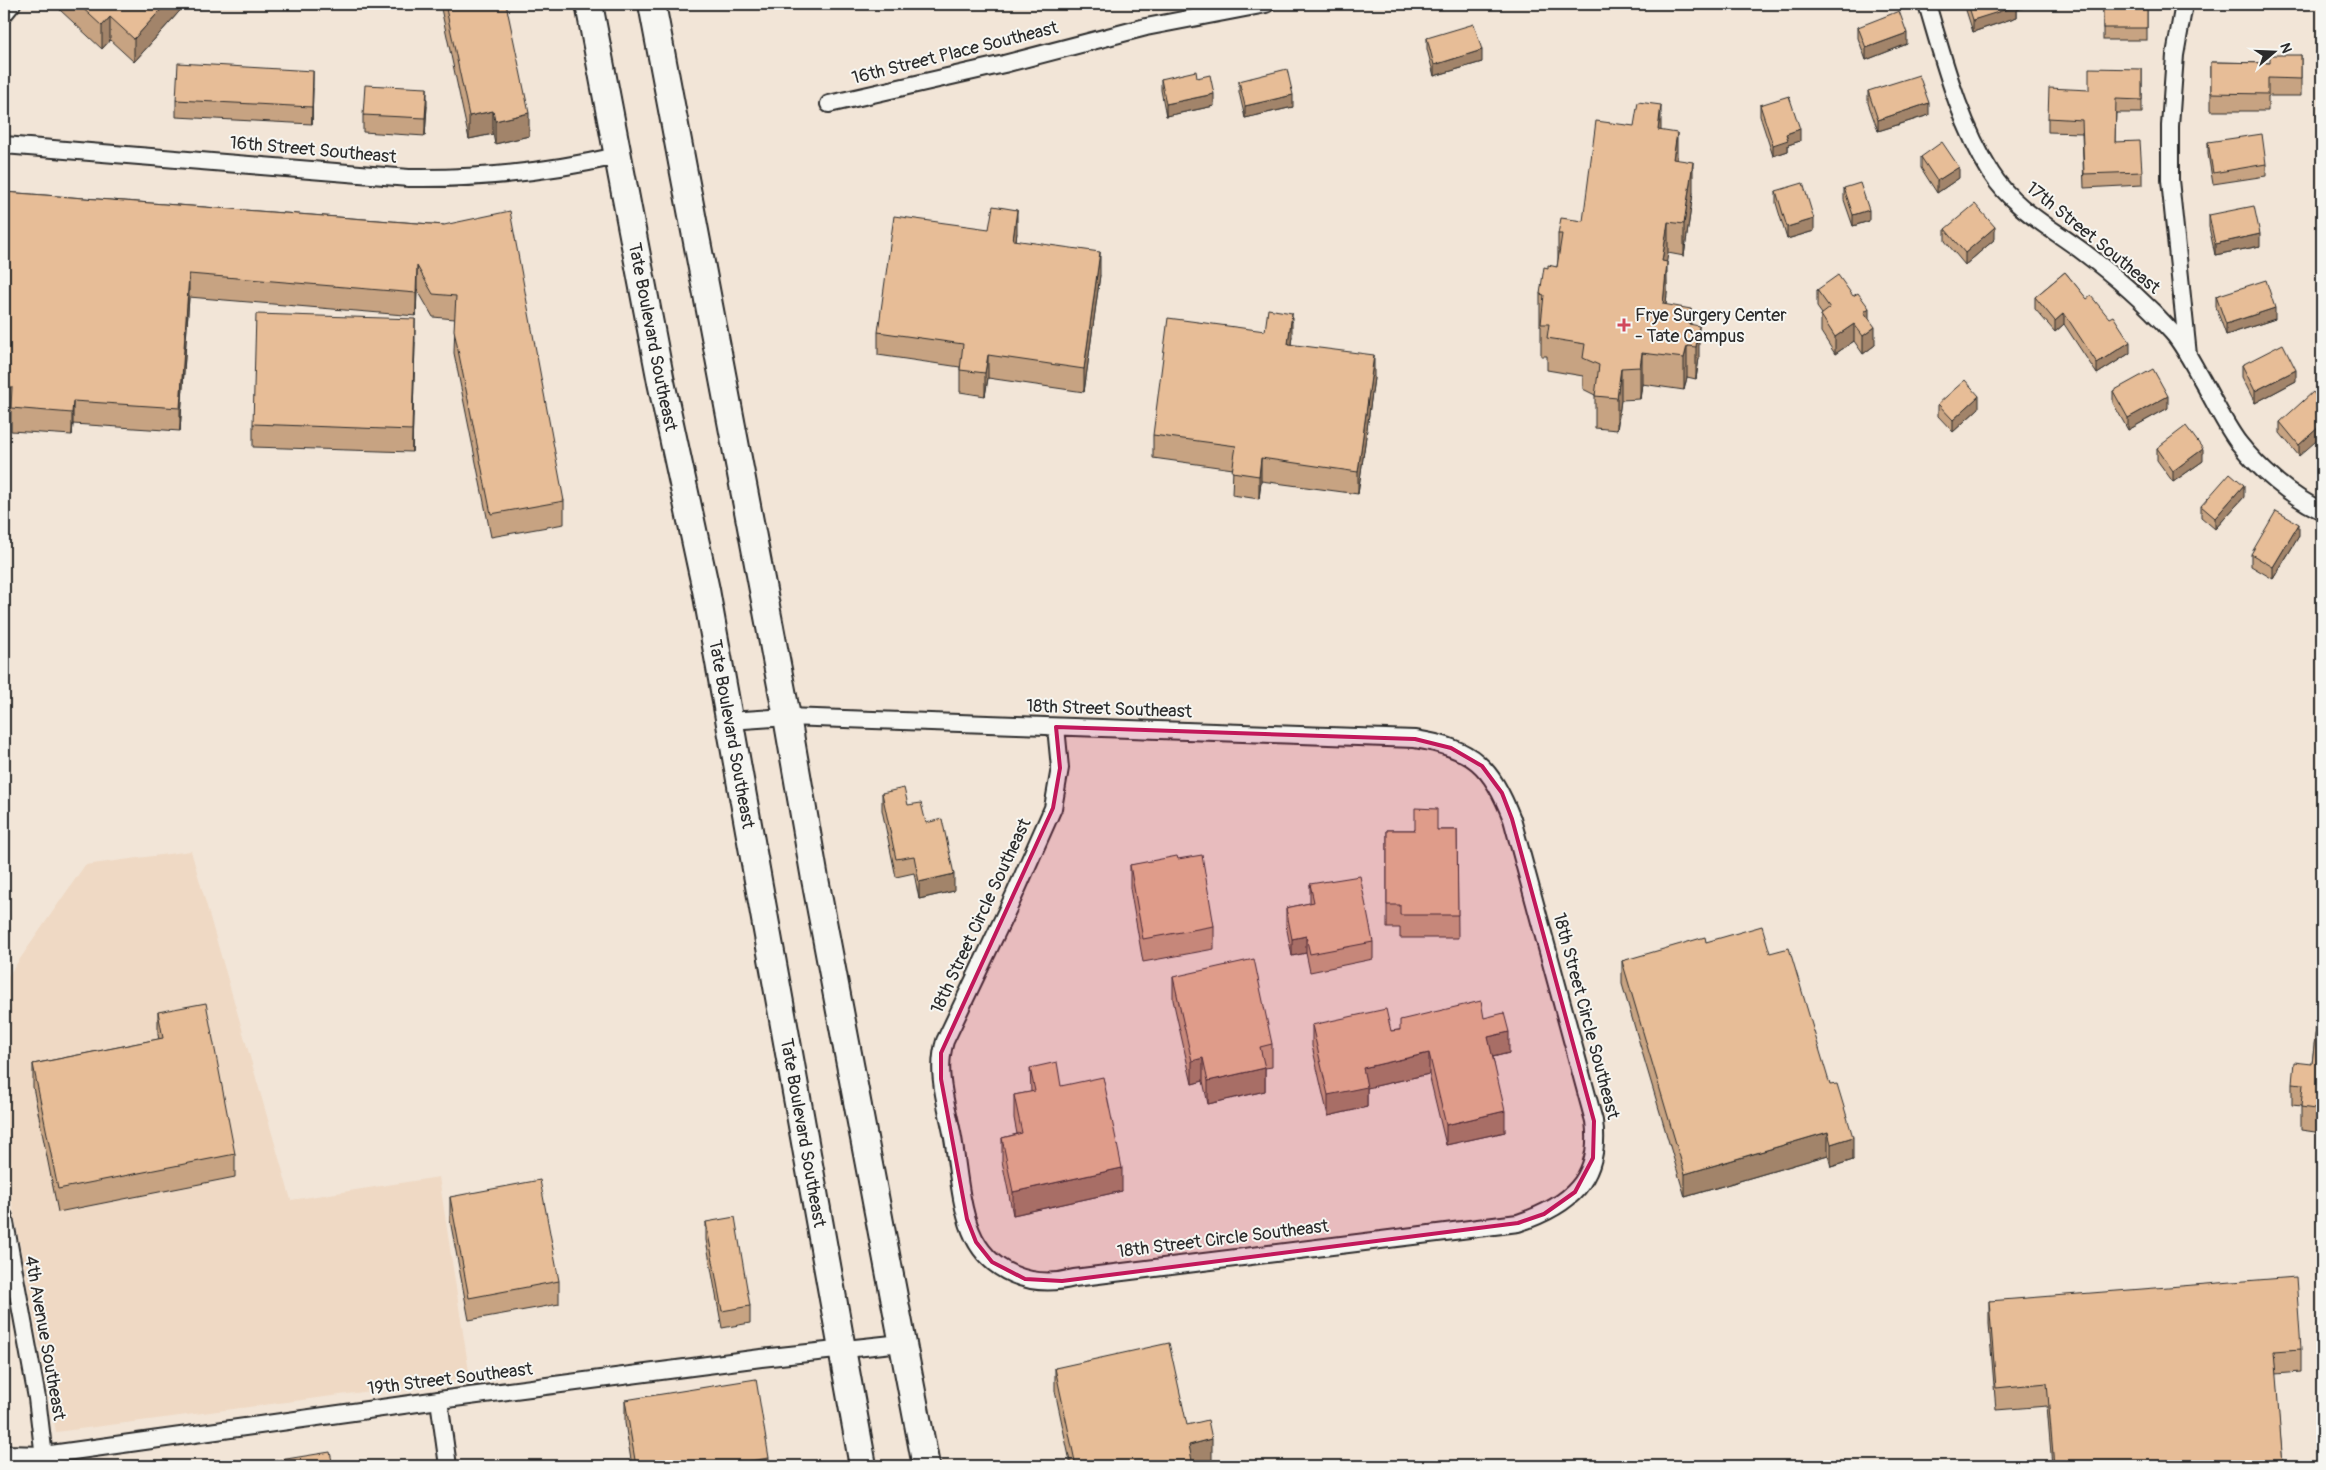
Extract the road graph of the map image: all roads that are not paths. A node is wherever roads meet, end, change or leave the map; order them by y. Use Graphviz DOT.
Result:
graph roads {
  1 [pos="12,4"];
  2 [pos="589,4"];
  3 [pos="652,4"];
  4 [pos="1266,4"];
  5 [pos="1927,4"];
  6 [pos="2184,4"];
  7 [pos="4,14"];
  8 [pos="829,104"];
  9 [pos="4,145"];
  10 [pos="617,156"];
  11 [pos="2188,357"];
  12 [pos="2322,511"];
  13 [pos="787,717"];
  14 [pos="729,721"];
  15 [pos="1056,727"];
  16 [pos="1482,766"];
  17 [pos="4,1217"];
  18 [pos="902,1343"];
  19 [pos="842,1350"];
  20 [pos="438,1400"];
  21 [pos="4,1454"];
  22 [pos="44,1460"];
  23 [pos="448,1466"];
  24 [pos="863,1466"];
  25 [pos="926,1466"];
  1 -- 7 [label="street"];
  2 -- 10 [label="main road, Tate Boulevard Southeast"];
  3 -- 13 [label="main road"];
  4 -- 8 [label="street, 16th Street Place Southeast"];
  5 -- 11 [label="street, 17th Street Southeast"];
  6 -- 11 [label="street"];
  9 -- 10 [label="street, 16th Street Southeast"];
  10 -- 14 [label="main road, Tate Boulevard Southeast"];
  11 -- 12 [label="street, 17th Street Southeast"];
  13 -- 14 [label="street, 18th Street Southeast"];
  13 -- 15 [label="street, 18th Street Southeast"];
  13 -- 18 [label="main road"];
  14 -- 19 [label="main road, Tate Boulevard Southeast"];
  15 -- 16 [label="street, 18th Street Southeast"];
  15 -- 16 [label="street, 18th Street Circle Southeast"];
  17 -- 22 [label="street, 4th Avenue Southeast"];
  18 -- 19 [label="street, 19th Street Southeast"];
  18 -- 25 [label="main road"];
  19 -- 20 [label="street, 19th Street Southeast"];
  19 -- 24 [label="main road, Tate Boulevard Southeast"];
  20 -- 22 [label="street, 19th Street Southeast"];
  20 -- 23 [label="street"];
  21 -- 22 [label="street, 19th Street Southeast"];
}
